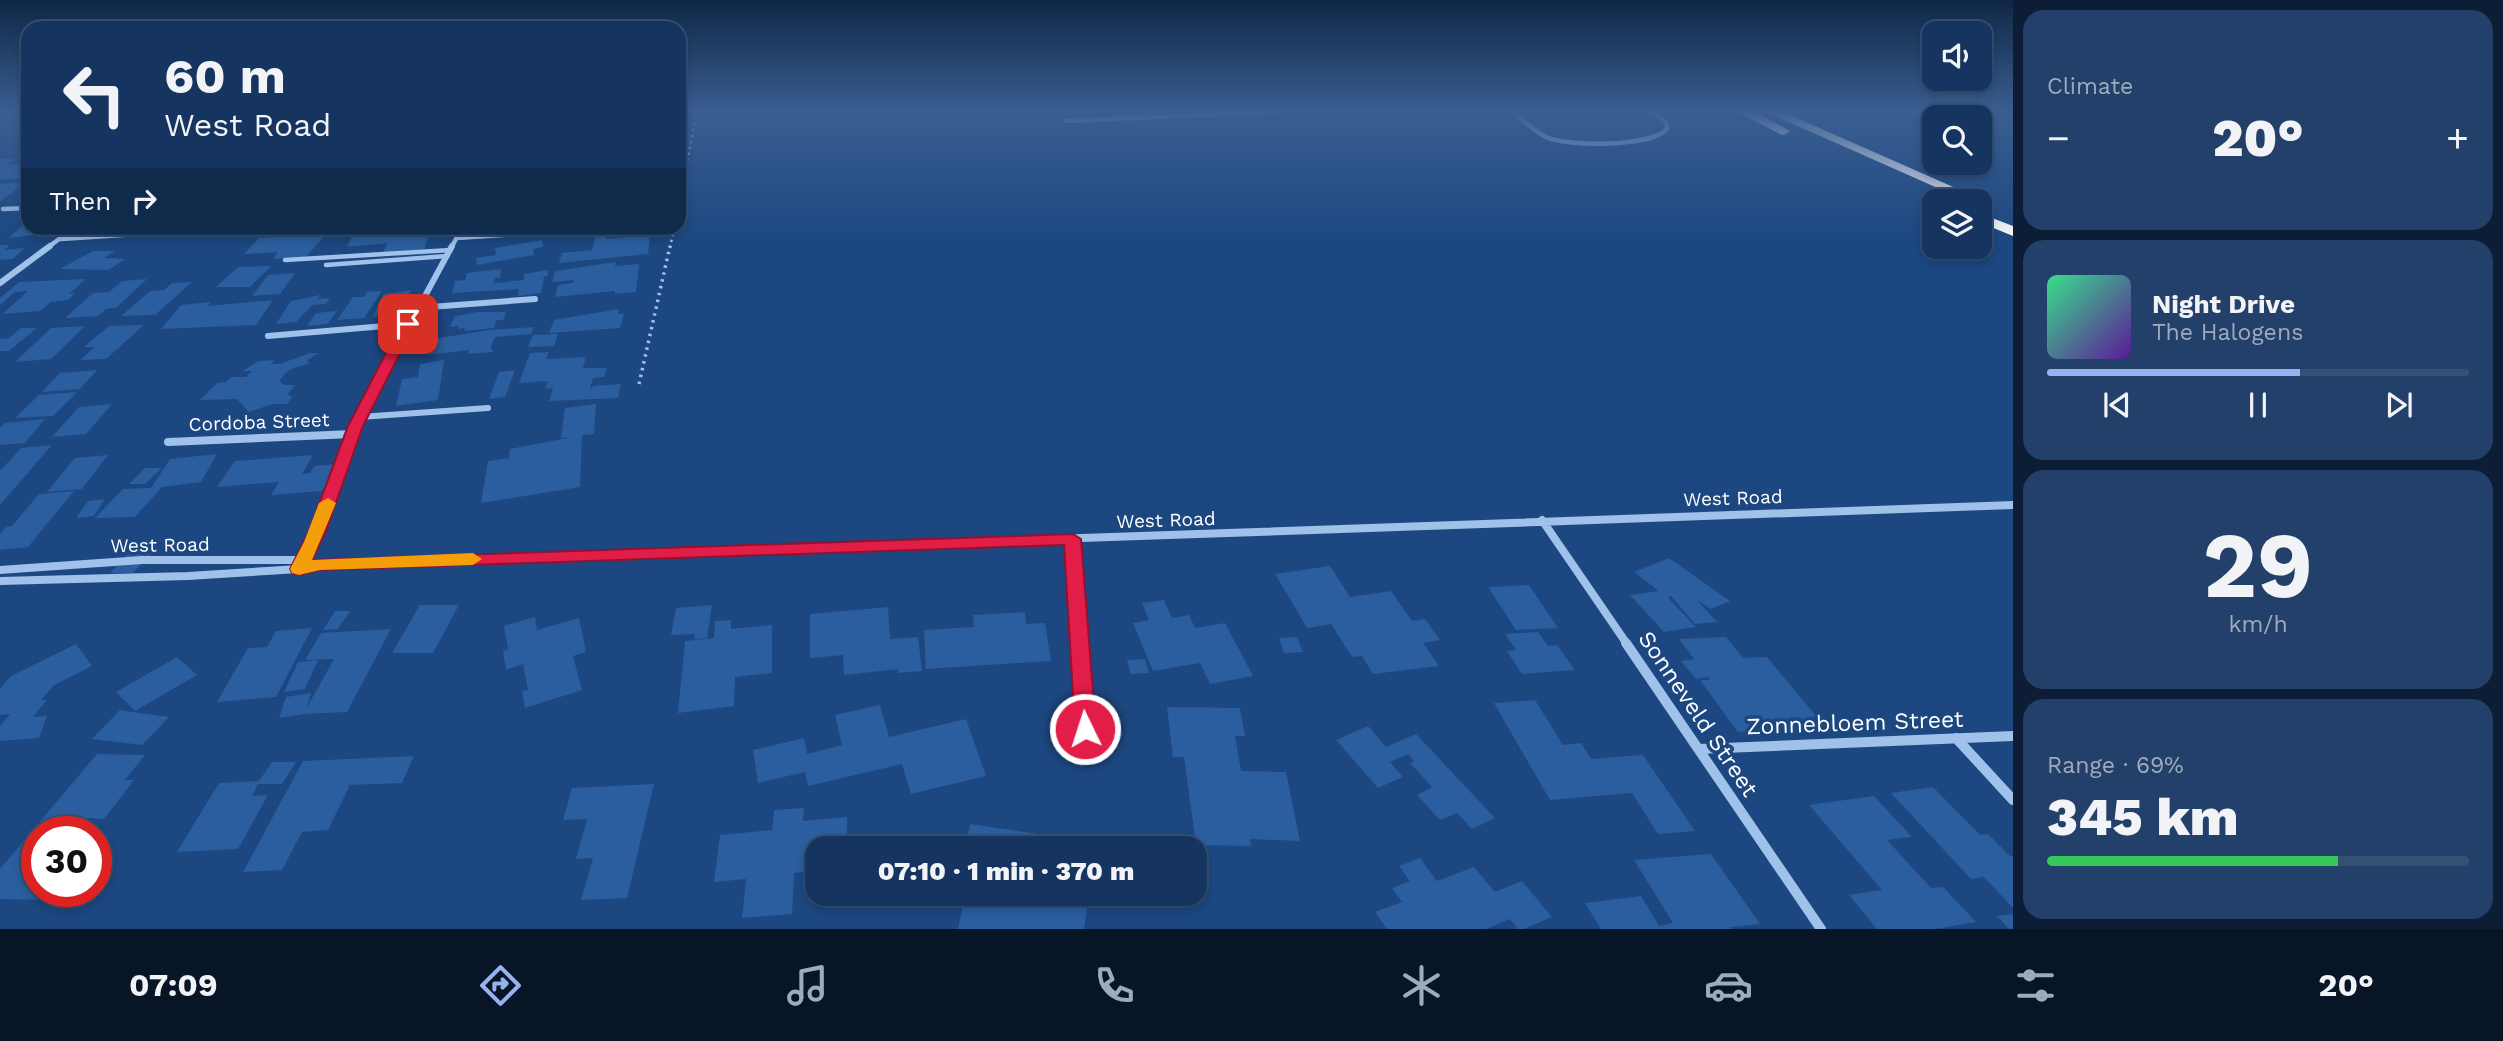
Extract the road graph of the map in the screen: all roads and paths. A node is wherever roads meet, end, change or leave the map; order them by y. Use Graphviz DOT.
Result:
graph roads {
  1 [pos="1836,154"];
  2 [pos="1871,154"];
  3 [pos="1846,159"];
  4 [pos="1951,189"];
  5 [pos="1919,191"];
  6 [pos="1922,192"];
  7 [pos="1992,206"];
  8 [pos="21,208"];
  9 [pos="3,209"];
  10 [pos="2013,215"];
  11 [pos="1992,222"];
  12 [pos="2013,231"];
  13 [pos="66,235"];
  14 [pos="122,235"];
  15 [pos="458,235"];
  16 [pos="503,235"];
  17 [pos="672,235"];
  18 [pos="457,238"];
  19 [pos="61,239"];
  20 [pos="449,253"];
  21 [pos="285,261"];
  22 [pos="326,265"];
  23 [pos="1,282"];
  24 [pos="536,299"];
  25 [pos="417,308"];
  26 [pos="408,324"];
  27 [pos="268,336"];
  28 [pos="639,384"];
  29 [pos="488,408"];
  30 [pos="360,417"];
  31 [pos="352,434"];
  32 [pos="168,442"];
  33 [pos="2013,505"];
  34 [pos="1542,520"];
  35 [pos="1073,539"];
  36 [pos="304,560"];
  37 [pos="320,564"];
  38 [pos="10,568"];
  39 [pos="299,569"];
  40 [pos="0,570"];
  41 [pos="0,579"];
  42 [pos="1085,729"];
  43 [pos="2013,736"];
  44 [pos="1956,738"];
  45 [pos="1699,749"];
  46 [pos="2013,800"];
  47 [pos="1821,929"];
  1 -- 3 [label="highway"];
  2 -- 4 [label="highway"];
  5 -- 6 [label="highway"];
  7 -- 10 [label="highway"];
  8 -- 9 [label="street"];
  11 -- 12 [label="highway"];
  13 -- 19 [label="street"];
  14 -- 19 [label="street"];
  15 -- 18 [label="street"];
  16 -- 18 [label="street"];
  17 -- 28 [label="path"];
  18 -- 20 [label="street"];
  19 -- 23 [label="street"];
  20 -- 21 [label="lane"];
  20 -- 22 [label="lane"];
  20 -- 25 [label="street"];
  24 -- 25 [label="street"];
  25 -- 26 [label="street"];
  26 -- 27 [label="street"];
  26 -- 30 [label="street"];
  29 -- 30 [label="street"];
  30 -- 31 [label="street"];
  31 -- 32 [label="street, Cordoba Street"];
  31 -- 36 [label="street"];
  33 -- 34 [label="street, West Road"];
  34 -- 35 [label="street, West Road"];
  34 -- 45 [label="street, Sonneveld Street"];
  35 -- 37 [label="street, West Road"];
  35 -- 42 [label="street"];
  36 -- 37 [label="street, West Road"];
  36 -- 38 [label="street, West Road"];
  36 -- 39 [label="street"];
  37 -- 39 [label="street, West Road"];
  38 -- 40 [label="street, West Road"];
  38 -- 41 [label="street"];
  39 -- 41 [label="street, West Road"];
  43 -- 44 [label="street, Zonnebloem Street"];
  44 -- 45 [label="street, Zonnebloem Street"];
  44 -- 46 [label="street"];
  45 -- 47 [label="street, Sonneveld Street"];
}
